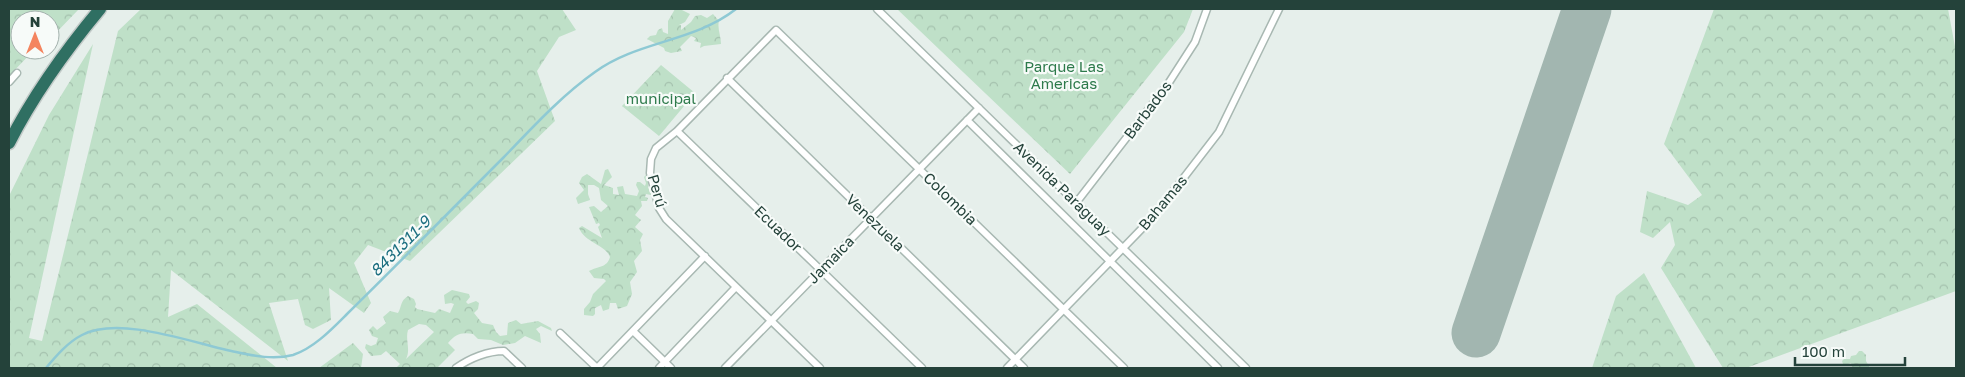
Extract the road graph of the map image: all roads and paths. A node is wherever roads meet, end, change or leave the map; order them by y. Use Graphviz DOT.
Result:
graph roads {
  1 [pos="100,9"];
  2 [pos="877,9"];
  3 [pos="1206,9"];
  4 [pos="1279,9"];
  5 [pos="776,30"];
  6 [pos="17,73"];
  7 [pos="726,78"];
  8 [pos="9,82"];
  9 [pos="979,108"];
  10 [pos="967,120"];
  11 [pos="677,131"];
  12 [pos="9,143"];
  13 [pos="919,169"];
  14 [pos="1076,203"];
  15 [pos="871,219"];
  16 [pos="1123,248"];
  17 [pos="705,256"];
  18 [pos="1110,262"];
  19 [pos="821,270"];
  20 [pos="736,287"];
  21 [pos="1064,310"];
  22 [pos="771,321"];
  23 [pos="632,331"];
  24 [pos="560,333"];
  25 [pos="1015,360"];
  26 [pos="665,362"];
  27 [pos="456,368"];
  28 [pos="522,368"];
  29 [pos="597,368"];
  30 [pos="659,368"];
  31 [pos="671,368"];
  32 [pos="725,368"];
  33 [pos="820,368"];
  34 [pos="922,368"];
  35 [pos="1007,368"];
  36 [pos="1024,368"];
  37 [pos="1124,368"];
  38 [pos="1218,368"];
  39 [pos="1246,368"];
  1 -- 12 [label="highway"];
  2 -- 9 [label="street, Avenida Paraguay"];
  3 -- 14 [label="street, Barbados"];
  4 -- 16 [label="street, Bahamas"];
  5 -- 7 [label="street, Perú"];
  5 -- 13 [label="street, Colombia"];
  6 -- 8 [label="street"];
  7 -- 11 [label="street, Perú"];
  7 -- 15 [label="street, Venezuela"];
  9 -- 10 [label="street, Jamaica"];
  9 -- 14 [label="street, Avenida Paraguay"];
  10 -- 13 [label="street, Jamaica"];
  10 -- 18 [label="street"];
  11 -- 17 [label="street, Perú"];
  11 -- 19 [label="street, Ecuador"];
  13 -- 15 [label="street, Jamaica"];
  13 -- 21 [label="street, Colombia"];
  14 -- 16 [label="street, Avenida Paraguay"];
  15 -- 19 [label="street, Jamaica"];
  15 -- 25 [label="street, Venezuela"];
  16 -- 18 [label="street, Bahamas"];
  16 -- 39 [label="street, Avenida Paraguay"];
  17 -- 20 [label="street, Perú"];
  17 -- 23 [label="street"];
  18 -- 21 [label="street, Bahamas"];
  18 -- 38 [label="street"];
  19 -- 22 [label="street, Jamaica"];
  19 -- 34 [label="street, Ecuador"];
  20 -- 22 [label="street, Perú"];
  20 -- 26 [label="street"];
  21 -- 25 [label="street, Bahamas"];
  21 -- 37 [label="street, Colombia"];
  22 -- 32 [label="street, Jamaica"];
  22 -- 33 [label="street, Perú"];
  23 -- 26 [label="street"];
  23 -- 29 [label="street"];
  24 -- 29 [label="street"];
  25 -- 35 [label="street, Bahamas"];
  25 -- 36 [label="street, Venezuela"];
  26 -- 30 [label="street"];
  26 -- 31 [label="street"];
  27 -- 28 [label="street"];
}
